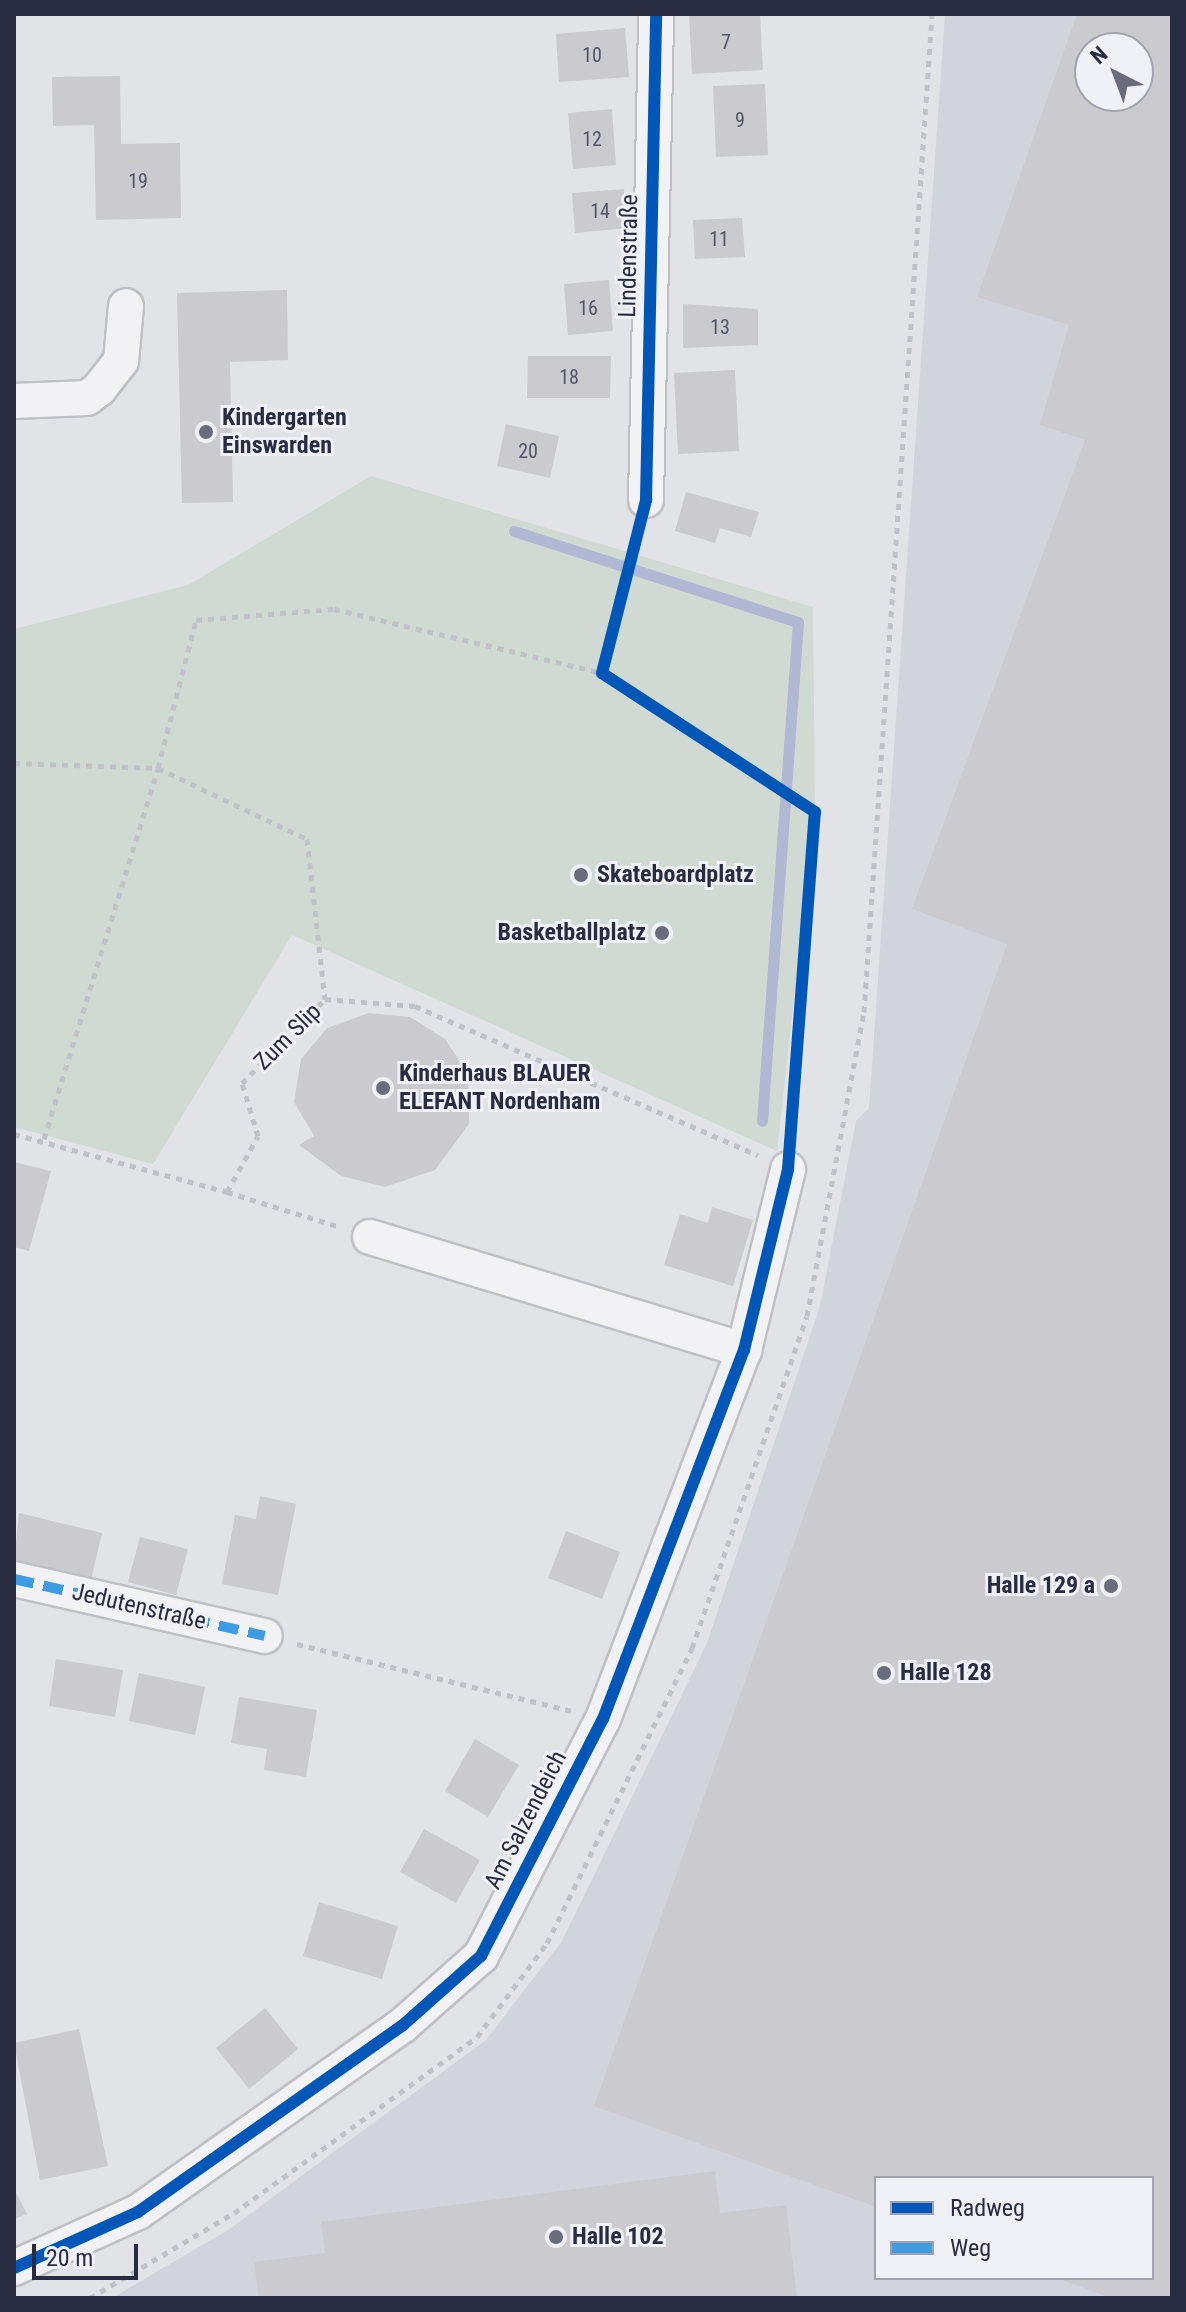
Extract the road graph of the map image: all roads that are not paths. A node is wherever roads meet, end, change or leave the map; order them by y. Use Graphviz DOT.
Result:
graph roads {
  1 [pos="656,14"];
  2 [pos="126,306"];
  3 [pos="14,401"];
  4 [pos="646,500"];
  5 [pos="788,1169"];
  6 [pos="370,1237"];
  7 [pos="744,1350"];
  8 [pos="14,1579"];
  9 [pos="265,1636"];
  10 [pos="14,2268"];
  1 -- 4 [label="street, Lindenstraße"];
  2 -- 3 [label="street"];
  5 -- 7 [label="street, Am Salzendeich"];
  6 -- 7 [label="street"];
  7 -- 10 [label="street, Am Salzendeich"];
  8 -- 9 [label="street, Jedutenstraße"];
}
